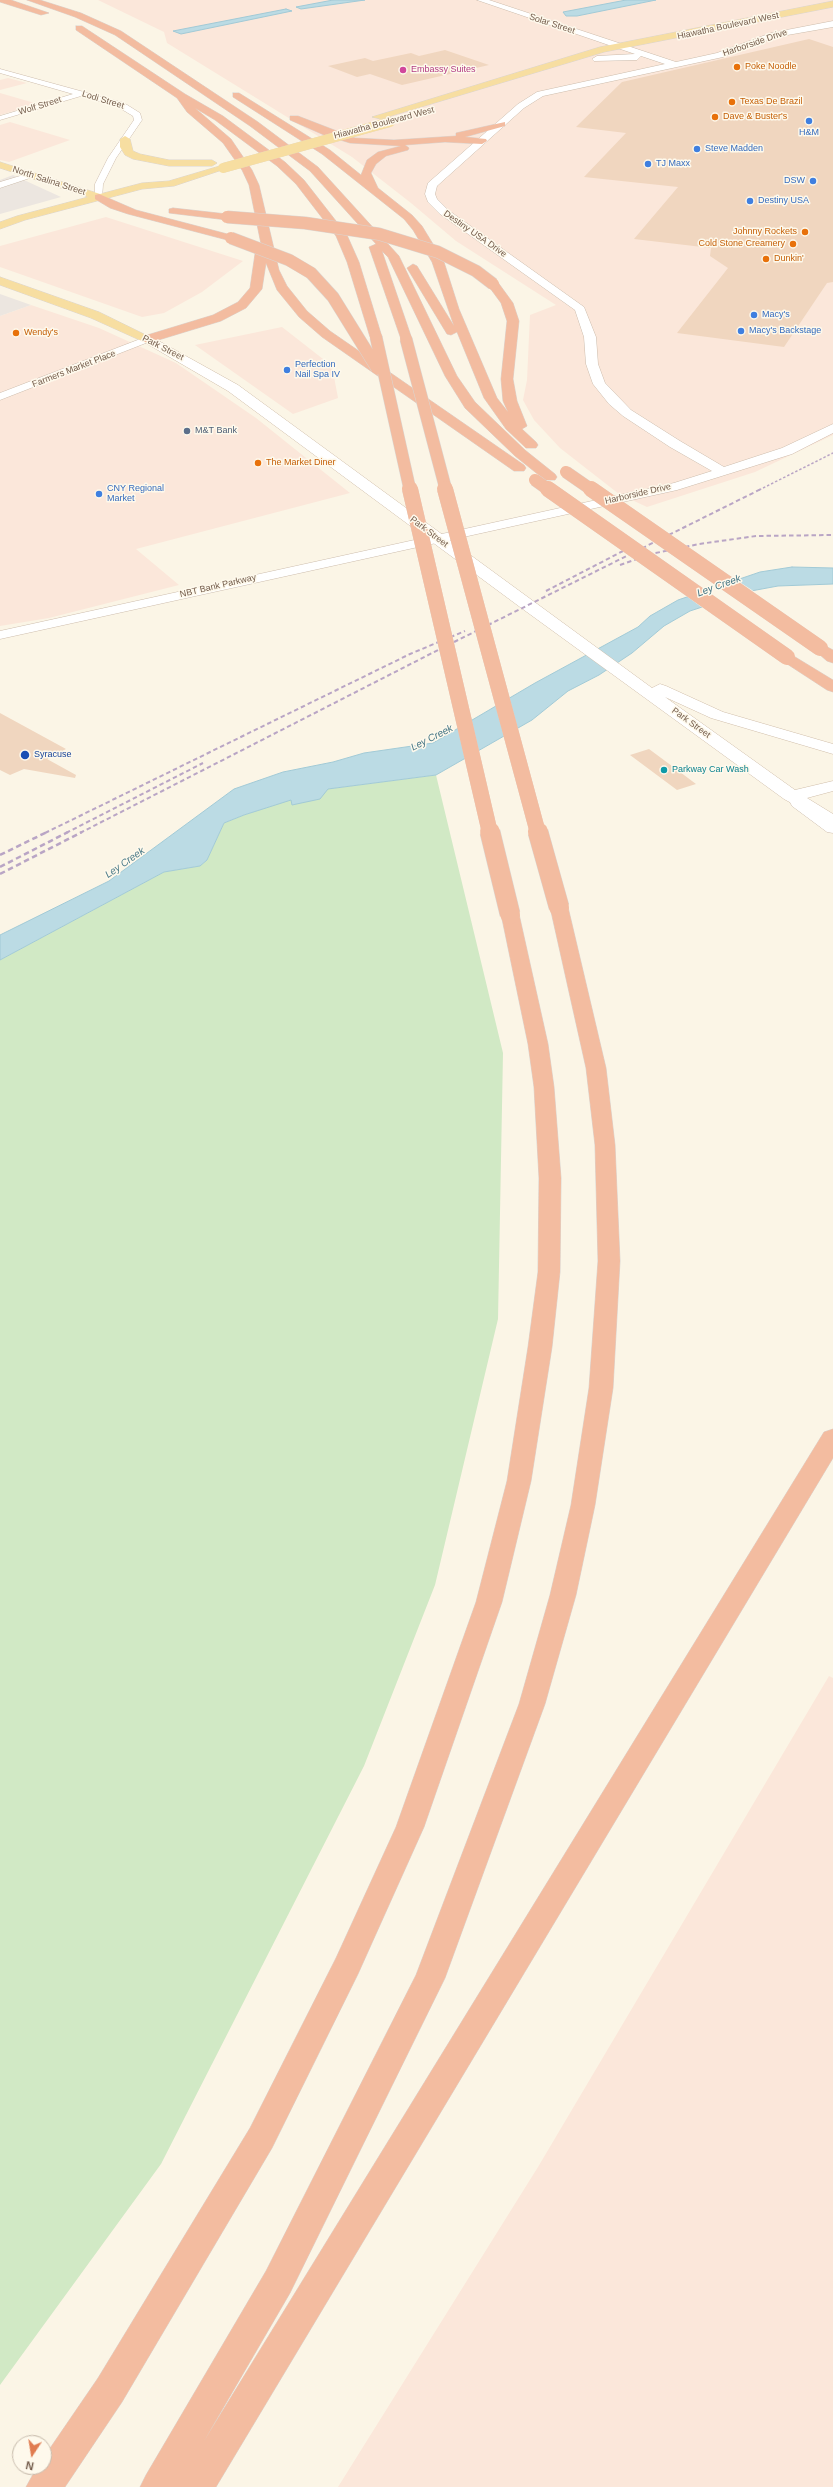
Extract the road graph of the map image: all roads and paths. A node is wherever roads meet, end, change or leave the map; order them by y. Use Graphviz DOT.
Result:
graph roads {
  1 [pos="2,0"];
  2 [pos="31,0"];
  3 [pos="481,0"];
  4 [pos="833,4"];
  5 [pos="833,24"];
  6 [pos="623,47"];
  7 [pos="650,57"];
  8 [pos="597,59"];
  9 [pos="677,66"];
  10 [pos="0,71"];
  11 [pos="80,94"];
  12 [pos="181,96"];
  13 [pos="226,105"];
  14 [pos="0,118"];
  15 [pos="502,124"];
  16 [pos="124,138"];
  17 [pos="429,142"];
  18 [pos="481,142"];
  19 [pos="463,158"];
  20 [pos="0,165"];
  21 [pos="219,166"];
  22 [pos="30,175"];
  23 [pos="346,183"];
  24 [pos="0,185"];
  25 [pos="373,189"];
  26 [pos="99,197"];
  27 [pos="343,200"];
  28 [pos="20,218"];
  29 [pos="380,221"];
  30 [pos="0,223"];
  31 [pos="0,226"];
  32 [pos="264,232"];
  33 [pos="0,281"];
  34 [pos="148,339"];
  35 [pos="480,374"];
  36 [pos="384,379"];
  37 [pos="0,398"];
  38 [pos="833,428"];
  39 [pos="530,444"];
  40 [pos="675,444"];
  41 [pos="786,451"];
  42 [pos="724,472"];
  43 [pos="677,486"];
  44 [pos="436,538"];
  45 [pos="0,636"];
  46 [pos="827,651"];
  47 [pos="833,658"];
  48 [pos="617,670"];
  49 [pos="830,682"];
  50 [pos="833,749"];
  51 [pos="833,786"];
  52 [pos="792,796"];
  53 [pos="833,821"];
  54 [pos="833,828"];
  55 [pos="833,1438"];
  56 [pos="44,2487"];
  57 [pos="158,2487"];
  58 [pos="196,2487"];
  1 -- 12 [label="highway"];
  2 -- 13 [label="highway"];
  3 -- 6 [label="street, Solar Street"];
  4 -- 6 [label="main road, Hiawatha Boulevard West"];
  5 -- 9 [label="street, Harborside Drive"];
  6 -- 7 [label="street"];
  6 -- 8 [label="main road, Hiawatha Boulevard West"];
  6 -- 21 [label="main road, Hiawatha Boulevard West"];
  7 -- 8 [label="street"];
  7 -- 9 [label="street"];
  8 -- 21 [label="main road, Hiawatha Boulevard West, bridge"];
  9 -- 15 [label="street, Destiny USA Drive"];
  10 -- 11 [label="street, Lodi Street"];
  11 -- 14 [label="street, Wolf Street"];
  11 -- 16 [label="street, Lodi Street"];
  12 -- 32 [label="highway"];
  12 -- 36 [label="highway, bridge"];
  13 -- 23 [label="highway"];
  13 -- 27 [label="highway"];
  15 -- 17 [label="highway"];
  15 -- 18 [label="street, Destiny USA Drive"];
  16 -- 21 [label="main road"];
  16 -- 26 [label="street, Lodi Street"];
  17 -- 18 [label="highway"];
  17 -- 19 [label="highway"];
  17 -- 25 [label="highway"];
  17 -- 25 [label="highway"];
  18 -- 19 [label="street, Destiny USA Drive"];
  19 -- 40 [label="street, Destiny USA Drive"];
  20 -- 22 [label="main road, North Salina Street"];
  21 -- 26 [label="main road, Hiawatha Boulevard West"];
  22 -- 24 [label="street"];
  22 -- 26 [label="main road, North Salina Street"];
  25 -- 35 [label="highway"];
  26 -- 28 [label="main road, Hiawatha Boulevard West"];
  26 -- 36 [label="highway, bridge"];
  26 -- 39 [label="highway, bridge"];
  27 -- 49 [label="highway"];
  27 -- 57 [label="highway, bridge"];
  28 -- 30 [label="main road"];
  28 -- 31 [label="main road, Hiawatha Boulevard West"];
  29 -- 35 [label="highway"];
  32 -- 34 [label="highway"];
  32 -- 49 [label="highway, bridge"];
  33 -- 34 [label="main road, Park Street"];
  34 -- 37 [label="street, Farmers Market Place"];
  34 -- 44 [label="main road, Park Street"];
  35 -- 39 [label="highway"];
  36 -- 56 [label="highway, bridge"];
  38 -- 41 [label="street, Harborside Drive"];
  39 -- 46 [label="highway, bridge"];
  40 -- 41 [label="street"];
  40 -- 42 [label="street, Destiny USA Drive"];
  40 -- 43 [label="street"];
  41 -- 42 [label="street, Harborside Drive"];
  42 -- 43 [label="street, Harborside Drive"];
  43 -- 44 [label="street, Harborside Drive"];
  44 -- 45 [label="street, NBT Bank Parkway"];
  44 -- 48 [label="main road, Park Street"];
  46 -- 47 [label="highway"];
  48 -- 50 [label="main road"];
  48 -- 52 [label="main road, Park Street"];
  51 -- 52 [label="main road"];
  52 -- 53 [label="main road"];
  52 -- 54 [label="street, Park Street"];
  55 -- 58 [label="highway"];
}
